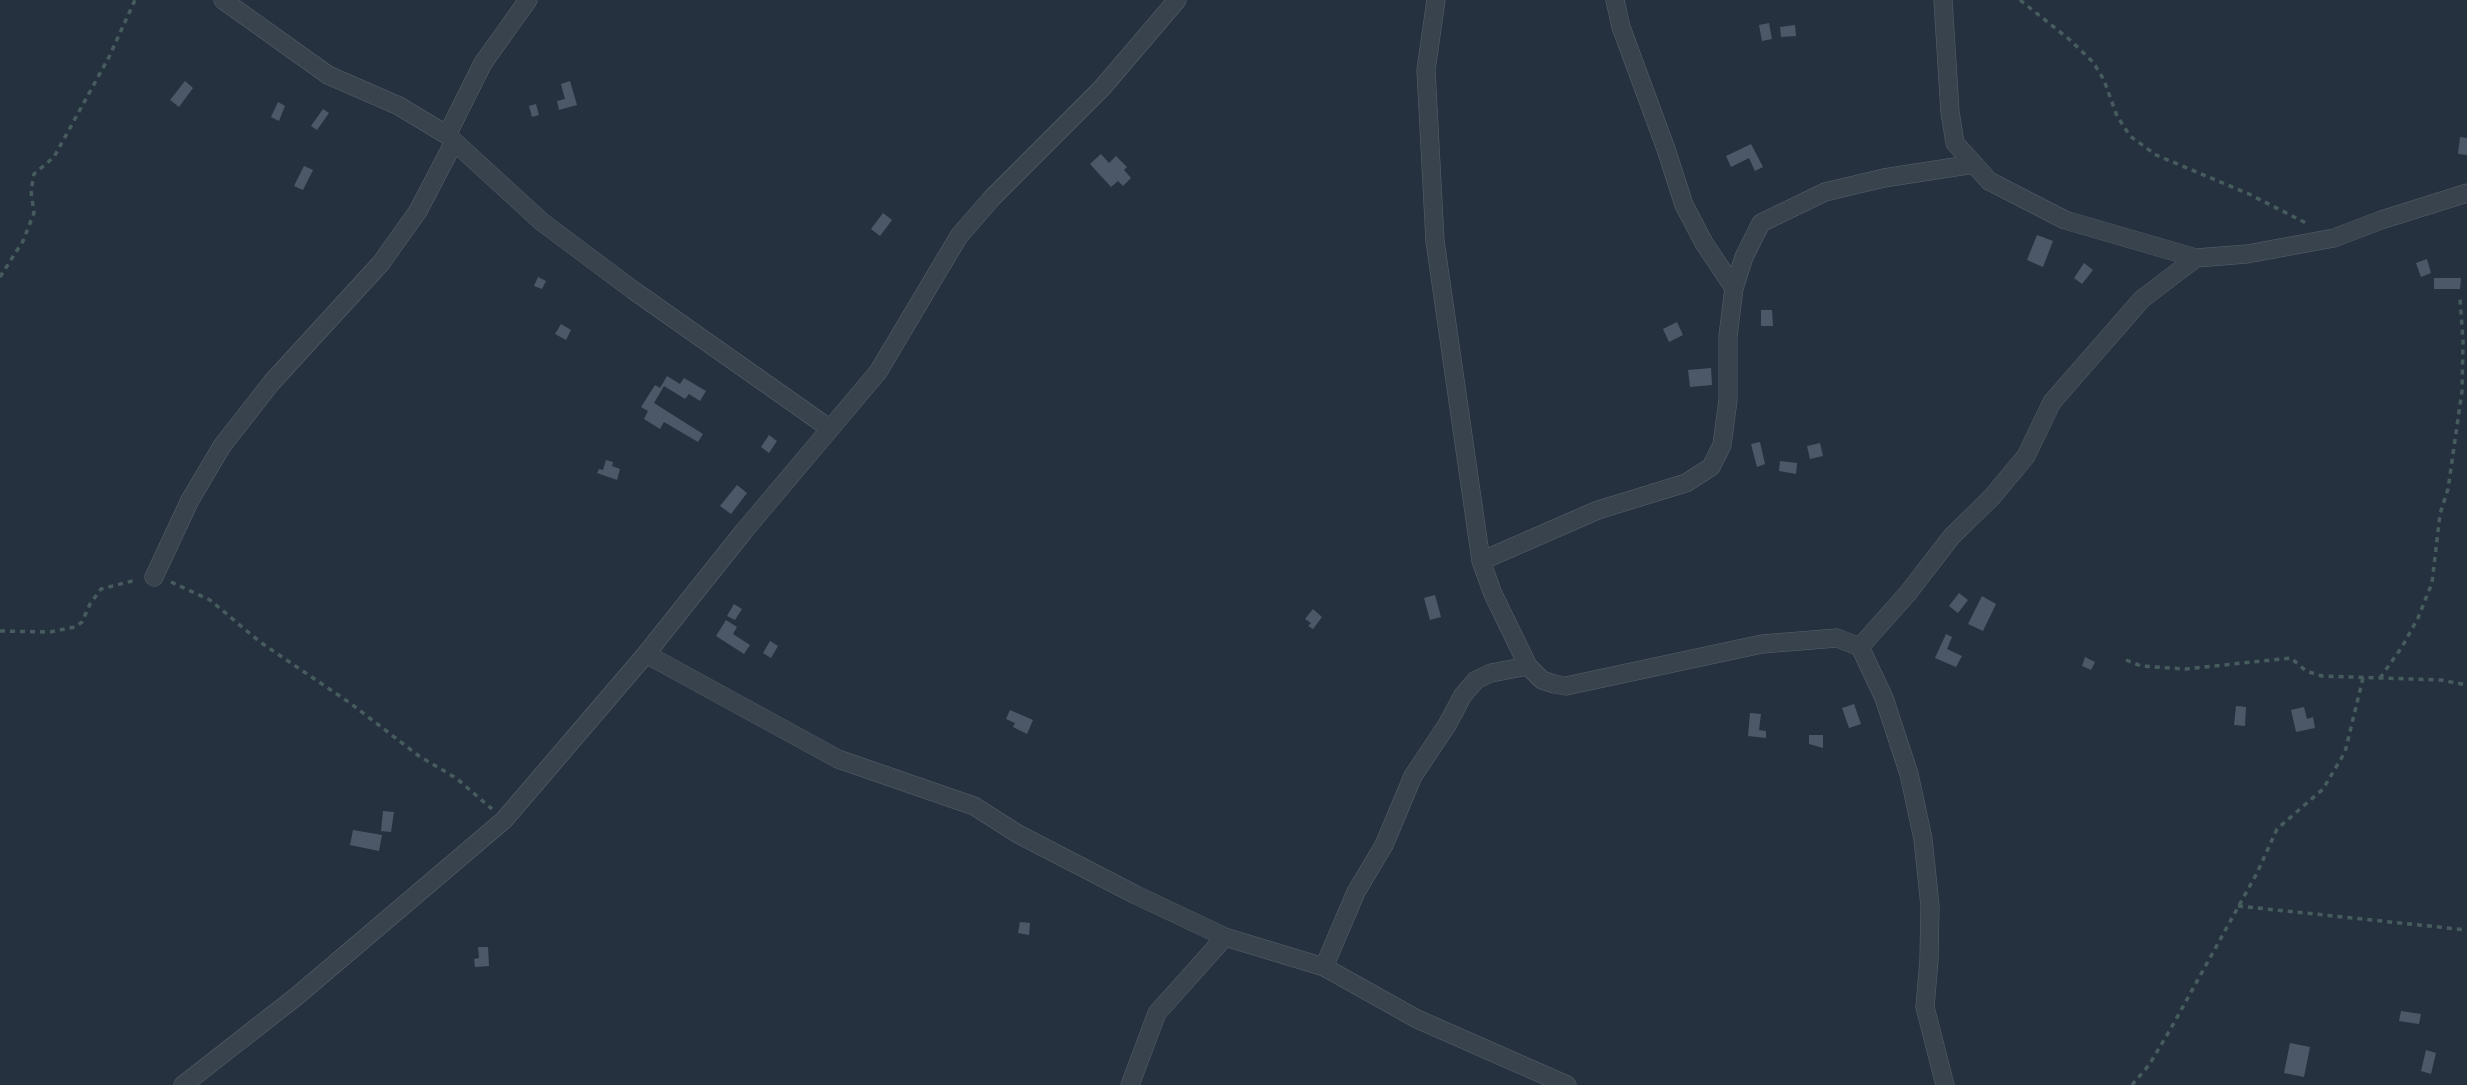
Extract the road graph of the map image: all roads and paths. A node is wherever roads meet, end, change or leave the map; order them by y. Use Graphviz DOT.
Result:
graph roads {
  1 [pos="135,0"];
  2 [pos="223,0"];
  3 [pos="528,0"];
  4 [pos="1177,0"];
  5 [pos="1436,0"];
  6 [pos="1615,0"];
  7 [pos="1943,0"];
  8 [pos="2020,0"];
  9 [pos="451,138"];
  10 [pos="1974,164"];
  11 [pos="2467,193"];
  12 [pos="2334,238"];
  13 [pos="2196,258"];
  14 [pos="0,277"];
  15 [pos="1734,288"];
  16 [pos="2460,298"];
  17 [pos="829,428"];
  18 [pos="1481,561"];
  19 [pos="154,577"];
  20 [pos="0,631"];
  21 [pos="1860,647"];
  22 [pos="646,654"];
  23 [pos="2126,660"];
  24 [pos="1528,666"];
  25 [pos="2363,678"];
  26 [pos="2380,678"];
  27 [pos="2467,685"];
  28 [pos="504,820"];
  29 [pos="2238,906"];
  30 [pos="2467,930"];
  31 [pos="1225,937"];
  32 [pos="1324,967"];
  33 [pos="183,1085"];
  34 [pos="1130,1085"];
  35 [pos="1567,1085"];
  36 [pos="1945,1085"];
  37 [pos="2132,1085"];
  1 -- 14 [label="path"];
  2 -- 9 [label="street"];
  3 -- 9 [label="street"];
  4 -- 17 [label="street"];
  5 -- 18 [label="street"];
  6 -- 15 [label="street"];
  7 -- 10 [label="street"];
  8 -- 12 [label="path"];
  9 -- 17 [label="street"];
  9 -- 19 [label="street"];
  10 -- 13 [label="street"];
  10 -- 15 [label="street"];
  11 -- 12 [label="street"];
  12 -- 13 [label="street"];
  13 -- 21 [label="street"];
  15 -- 18 [label="street"];
  16 -- 26 [label="path"];
  17 -- 22 [label="street"];
  18 -- 24 [label="street"];
  19 -- 20 [label="path"];
  19 -- 28 [label="path"];
  21 -- 24 [label="street"];
  21 -- 36 [label="street"];
  22 -- 28 [label="street"];
  22 -- 31 [label="street"];
  23 -- 25 [label="path"];
  24 -- 32 [label="street"];
  25 -- 26 [label="path"];
  25 -- 29 [label="path"];
  26 -- 27 [label="path"];
  28 -- 33 [label="street"];
  29 -- 30 [label="path"];
  29 -- 37 [label="path"];
  31 -- 32 [label="street"];
  31 -- 34 [label="street"];
  32 -- 35 [label="street"];
}
